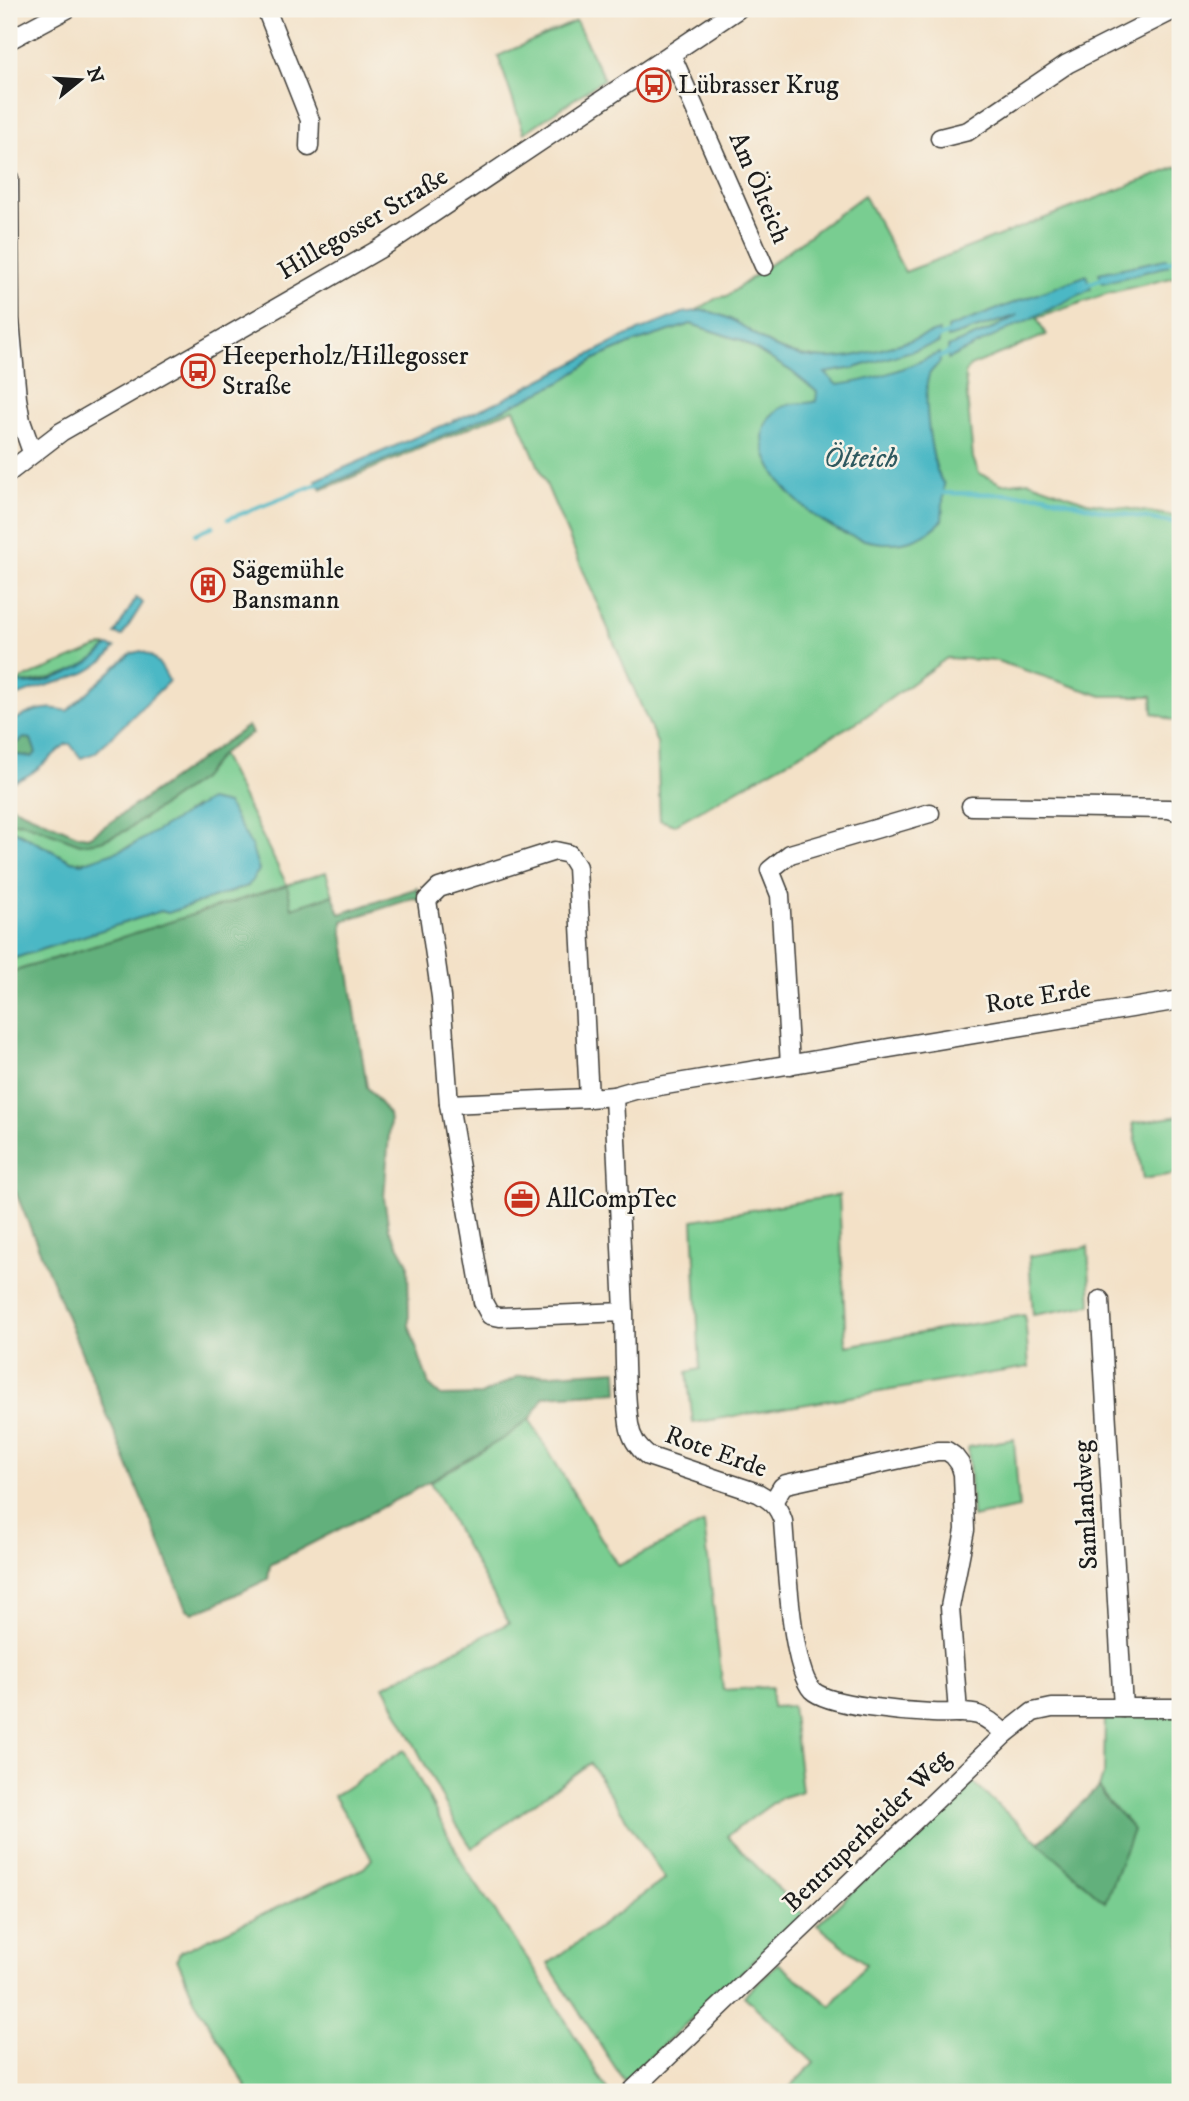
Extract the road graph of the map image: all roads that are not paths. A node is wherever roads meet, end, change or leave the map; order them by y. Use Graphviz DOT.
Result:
graph roads {
  1 [pos="67,9"];
  2 [pos="266,9"];
  3 [pos="738,9"];
  4 [pos="1176,9"];
  5 [pos="9,40"];
  6 [pos="671,54"];
  7 [pos="940,138"];
  8 [pos="309,147"];
  9 [pos="9,178"];
  10 [pos="764,266"];
  11 [pos="32,452"];
  12 [pos="9,472"];
  13 [pos="971,806"];
  14 [pos="930,813"];
  15 [pos="1180,813"];
  16 [pos="1180,1000"];
  17 [pos="790,1065"];
  18 [pos="614,1096"];
  19 [pos="589,1098"];
  20 [pos="449,1104"];
  21 [pos="1100,1300"];
  22 [pos="624,1312"];
  23 [pos="773,1502"];
  24 [pos="1124,1708"];
  25 [pos="1180,1708"];
  26 [pos="958,1713"];
  27 [pos="1005,1734"];
  28 [pos="631,2092"];
  1 -- 5 [label="street"];
  2 -- 8 [label="street"];
  3 -- 6 [label="street, Hillegosser Straße"];
  4 -- 7 [label="street"];
  6 -- 10 [label="street, Am Ölteich"];
  6 -- 11 [label="street, Hillegosser Straße"];
  9 -- 11 [label="street"];
  11 -- 12 [label="street, Hillegosser Straße"];
  13 -- 15 [label="street"];
  14 -- 17 [label="street"];
  16 -- 17 [label="street, Rote Erde"];
  17 -- 18 [label="street, Rote Erde"];
  18 -- 19 [label="street, Rote Erde"];
  18 -- 22 [label="street, Rote Erde"];
  19 -- 20 [label="street, Rote Erde"];
  19 -- 20 [label="street"];
  20 -- 22 [label="street"];
  21 -- 24 [label="street, Samlandweg"];
  22 -- 23 [label="street, Rote Erde"];
  23 -- 26 [label="street, Rote Erde"];
  23 -- 26 [label="street"];
  24 -- 25 [label="street, Bentruperheider Weg"];
  24 -- 27 [label="street, Bentruperheider Weg"];
  26 -- 27 [label="street, Rote Erde"];
  27 -- 28 [label="street, Bentruperheider Weg"];
}
